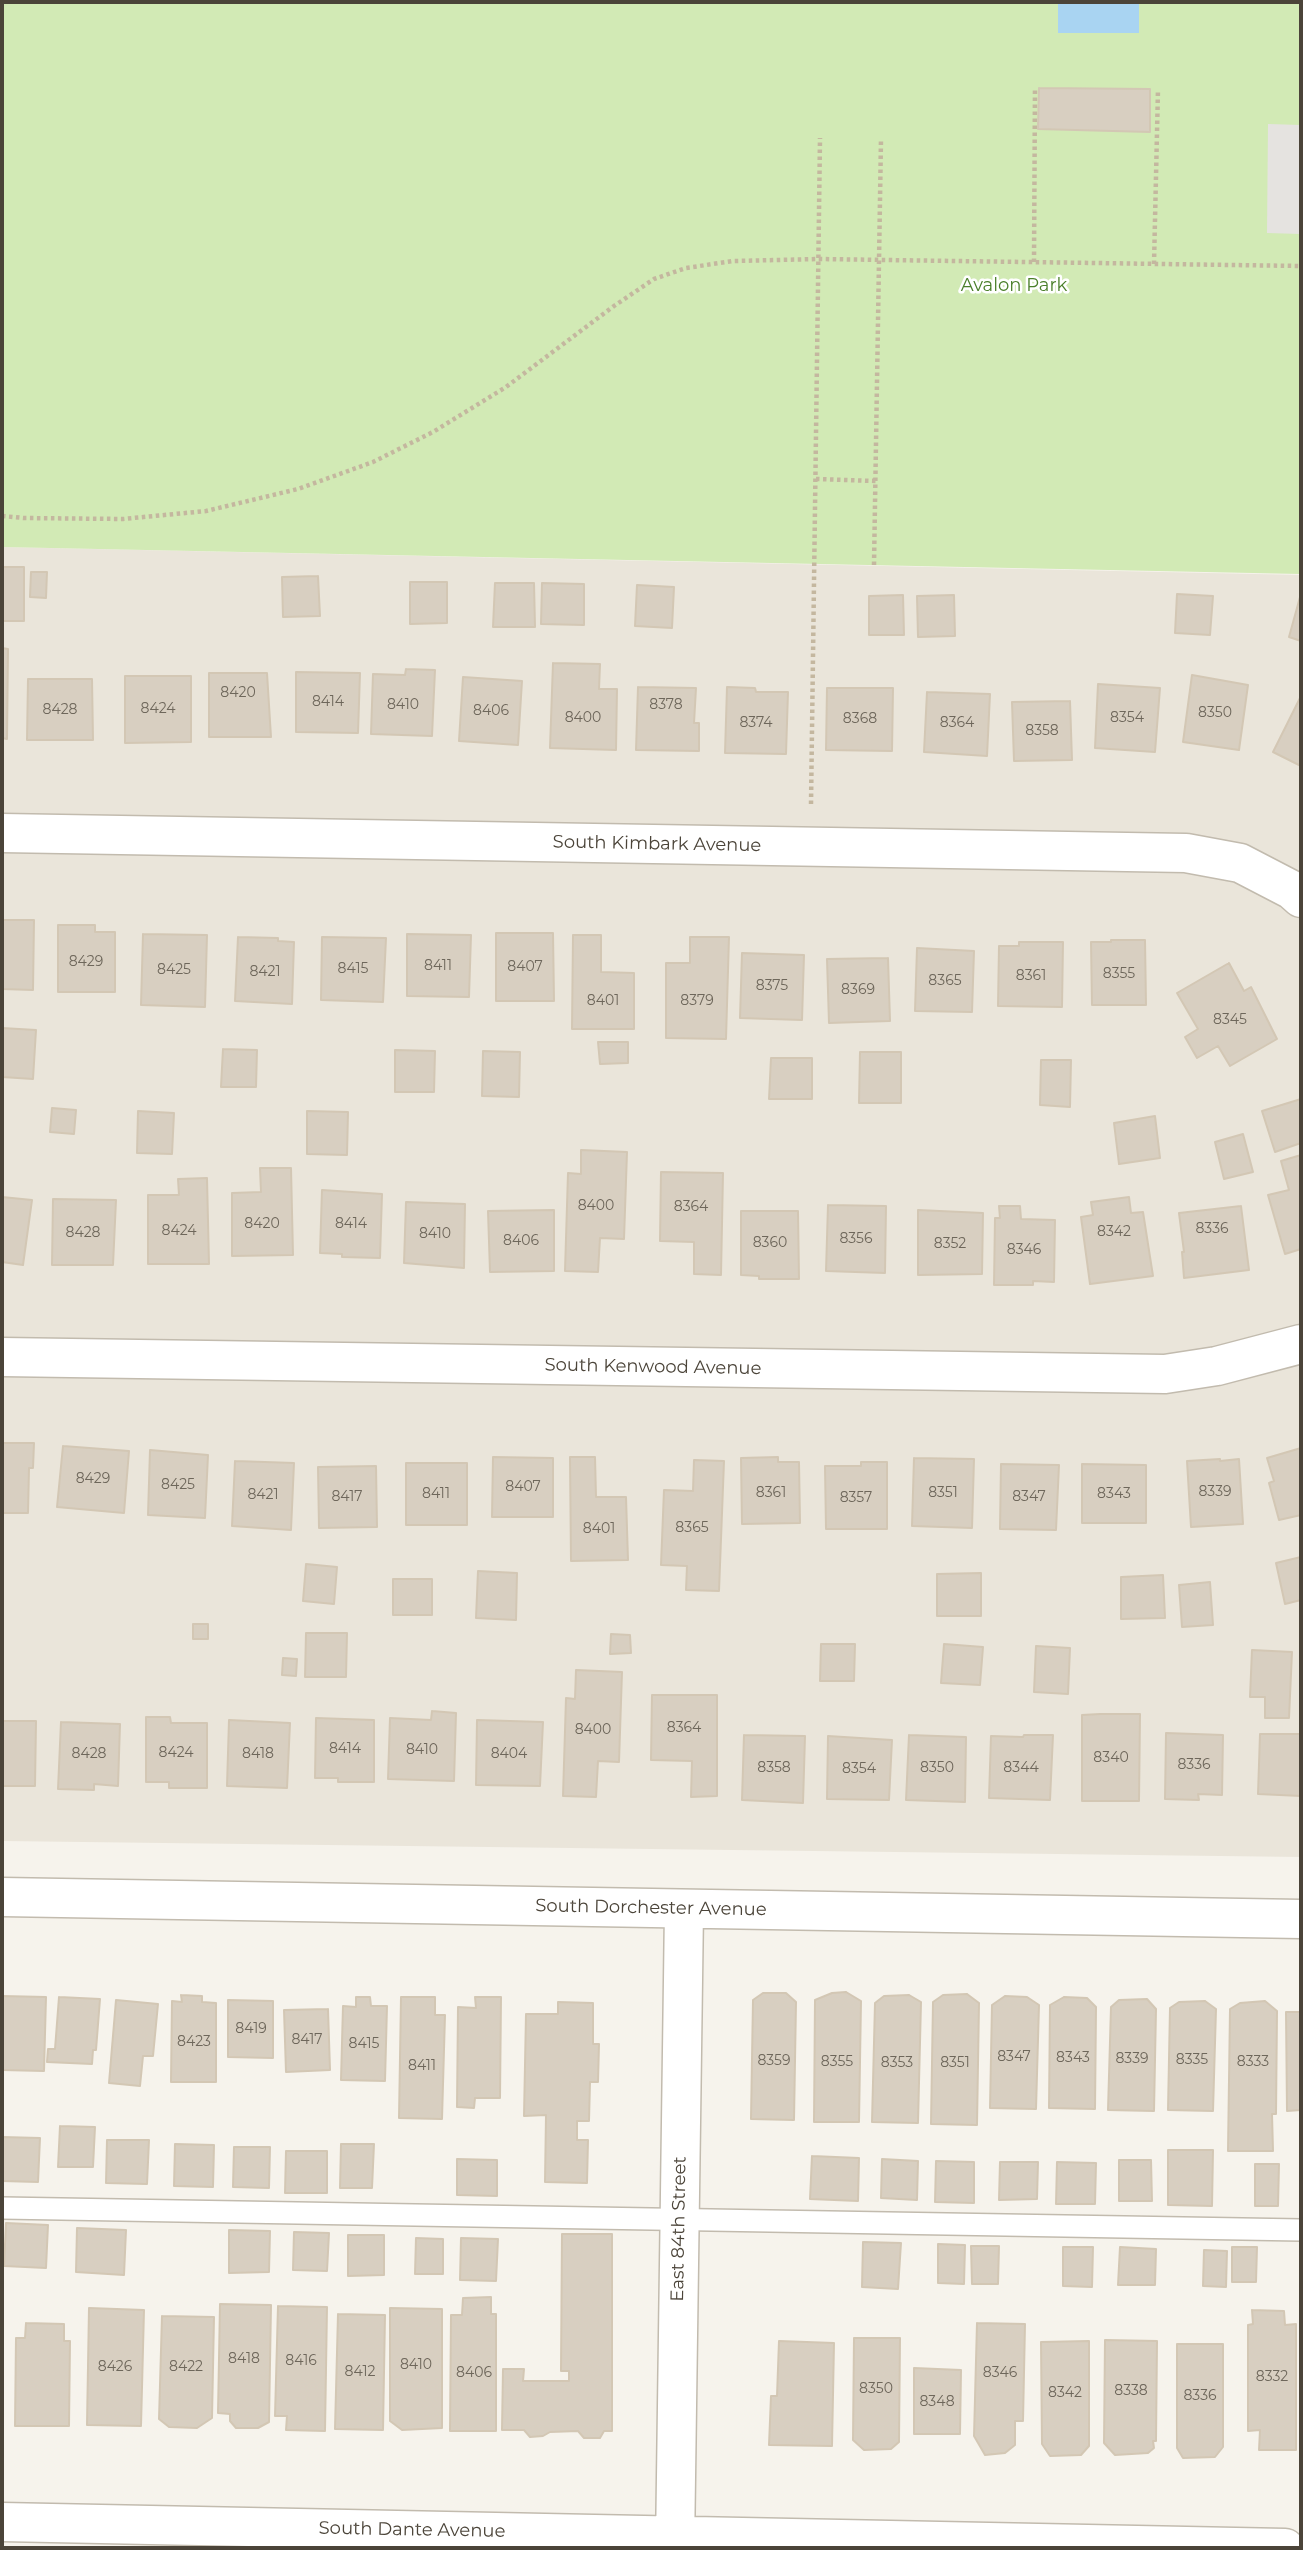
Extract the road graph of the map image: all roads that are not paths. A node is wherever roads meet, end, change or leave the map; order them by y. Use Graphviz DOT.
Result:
graph roads {
  1 [pos="2,833"];
  2 [pos="1301,898"];
  3 [pos="1301,1344"];
  4 [pos="2,1357"];
  5 [pos="2,1897"];
  6 [pos="684,1909"];
  7 [pos="1301,1919"];
  8 [pos="2,2208"];
  9 [pos="680,2220"];
  10 [pos="1301,2230"];
  11 [pos="2,2522"];
  12 [pos="676,2541"];
  13 [pos="1284,2548"];
  1 -- 2 [label="street, South Kimbark Avenue"];
  3 -- 4 [label="street, South Kenwood Avenue"];
  5 -- 6 [label="street, South Dorchester Avenue"];
  6 -- 7 [label="street, South Dorchester Avenue"];
  6 -- 9 [label="street, East 84th Street"];
  8 -- 9 [label="lane"];
  9 -- 10 [label="lane"];
  9 -- 12 [label="street, East 84th Street"];
  11 -- 12 [label="street, South Dante Avenue"];
  12 -- 13 [label="street, South Dante Avenue"];
}
